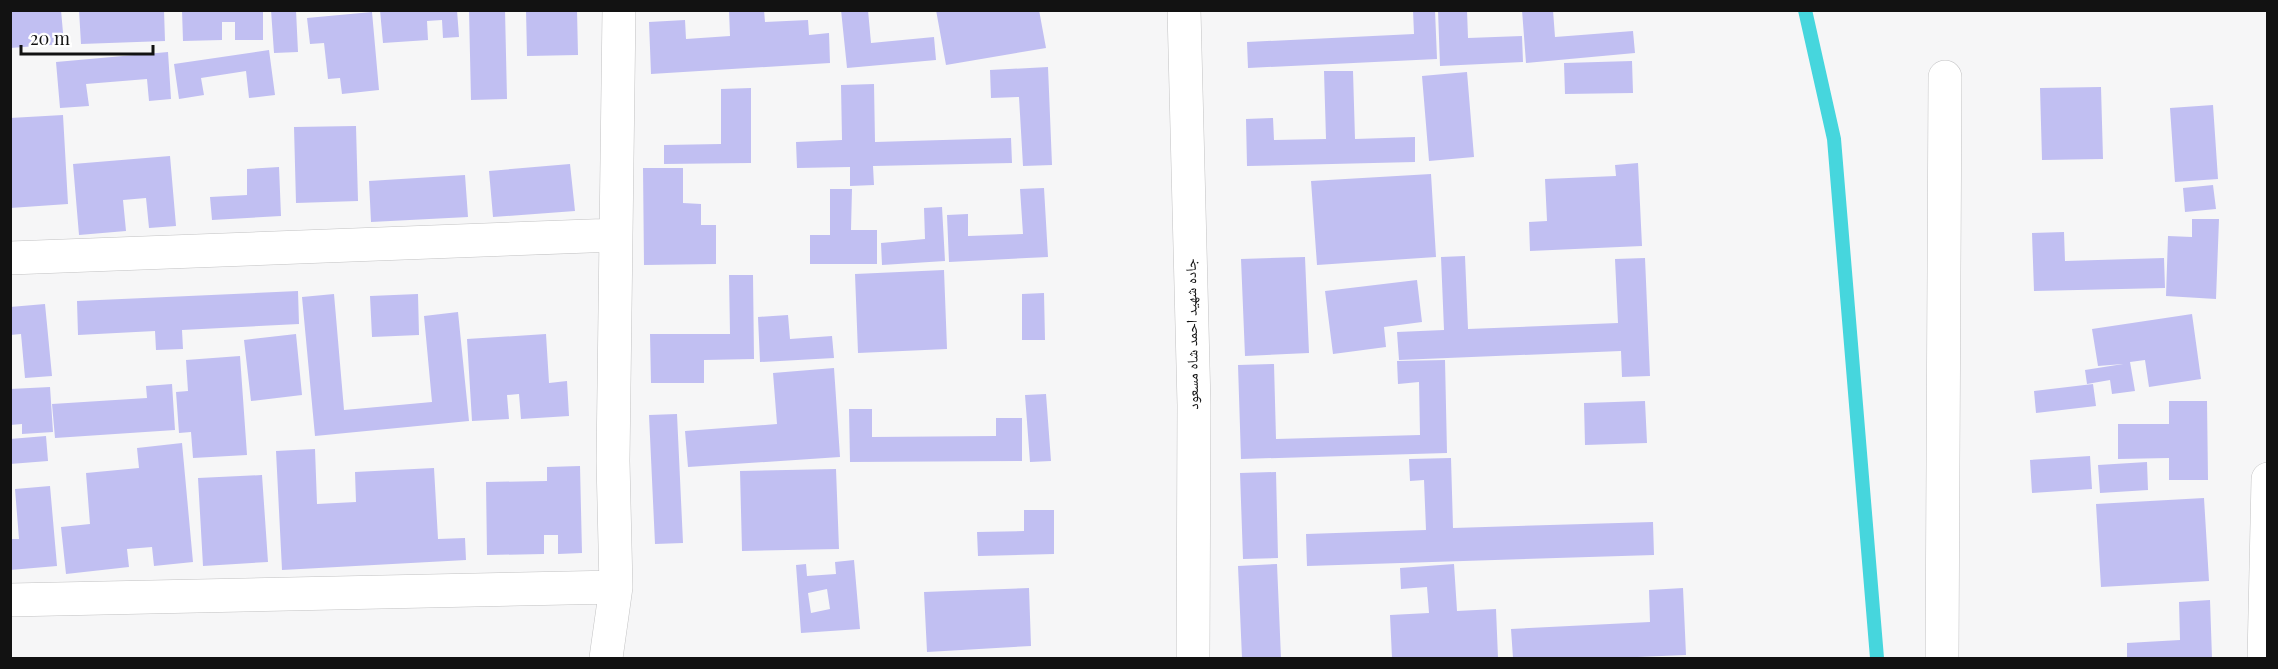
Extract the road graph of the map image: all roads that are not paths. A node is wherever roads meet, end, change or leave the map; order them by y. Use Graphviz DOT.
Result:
graph roads {
  1 [pos="619,10"];
  2 [pos="1184,10"];
  3 [pos="1944,77"];
  4 [pos="616,235"];
  5 [pos="10,258"];
  6 [pos="2268,479"];
  7 [pos="616,587"];
  8 [pos="10,600"];
  9 [pos="606,658"];
  10 [pos="1193,658"];
  11 [pos="1942,658"];
  12 [pos="2264,658"];
  1 -- 4 [label="street"];
  2 -- 10 [label="street, جاده شهيد احمد شاه مسعود"];
  3 -- 11 [label="street"];
  4 -- 5 [label="street"];
  4 -- 7 [label="street"];
  6 -- 12 [label="street"];
  7 -- 8 [label="street"];
  7 -- 9 [label="street"];
}
